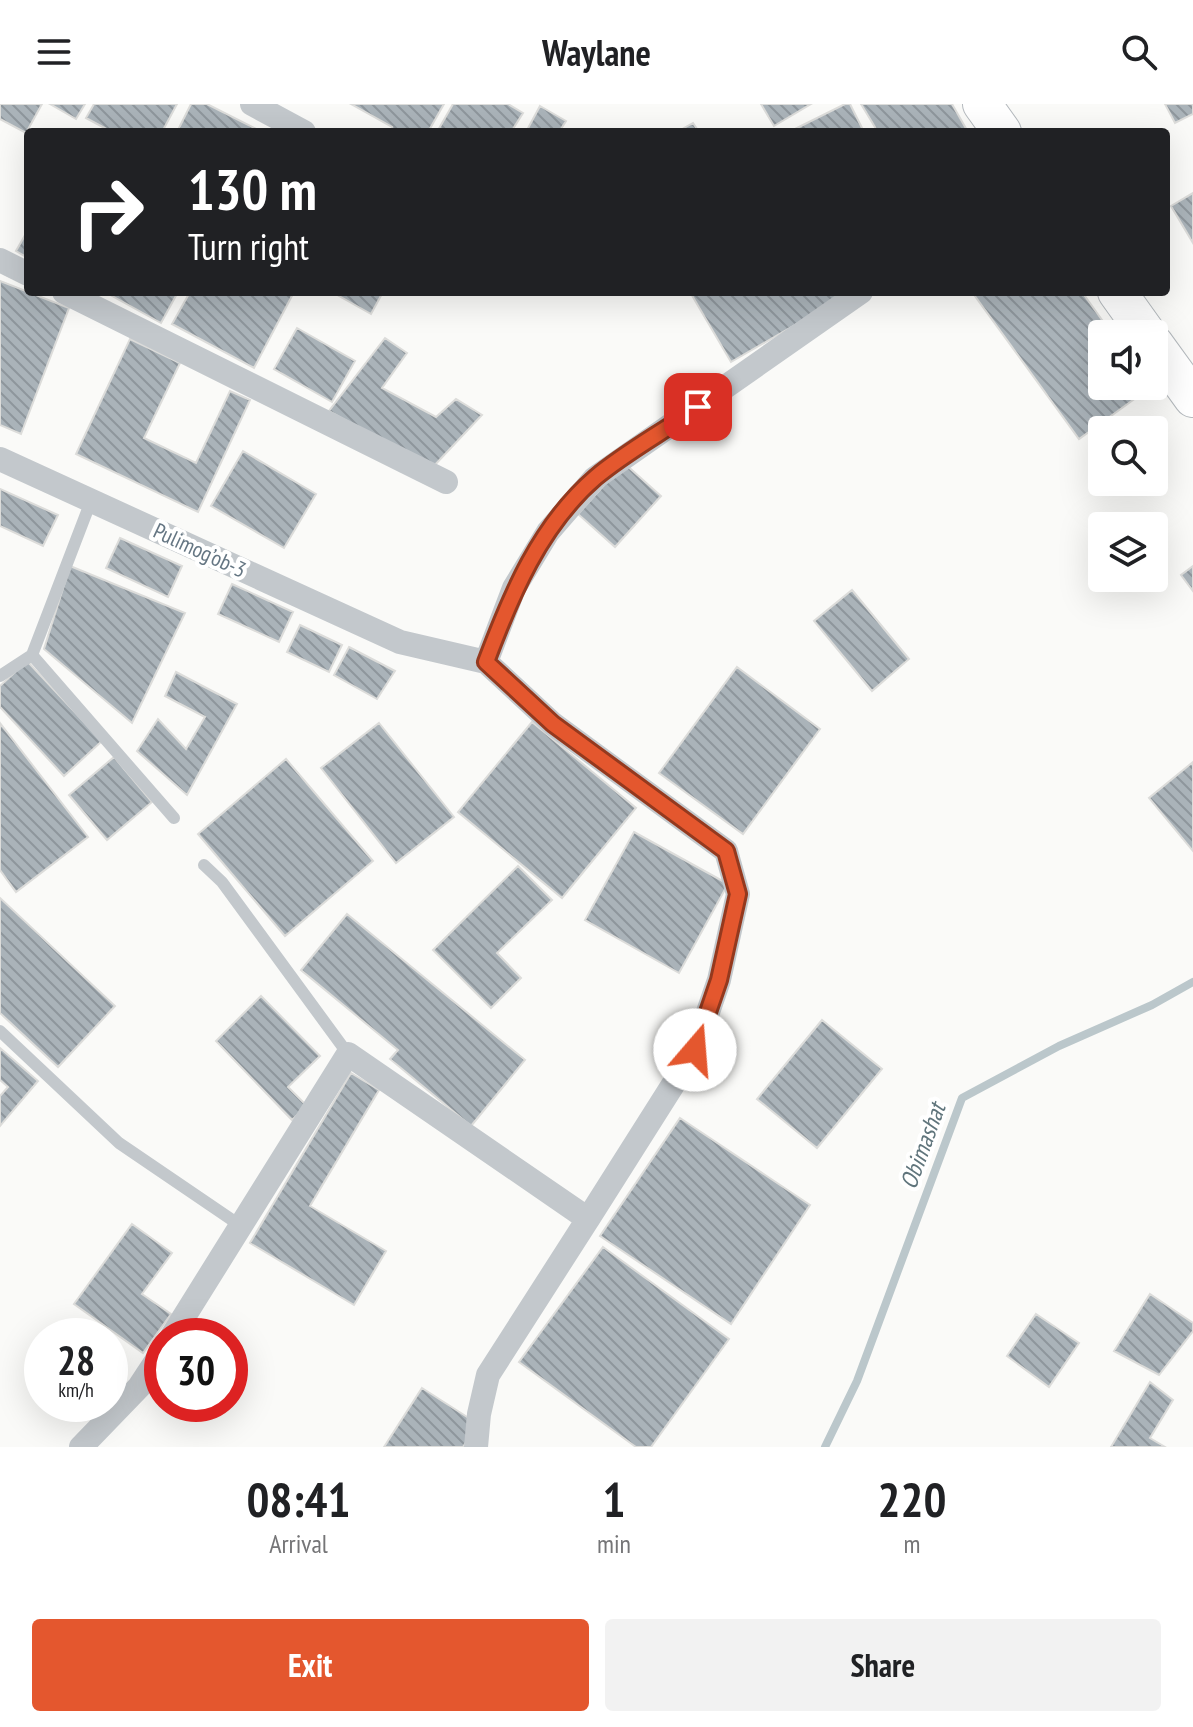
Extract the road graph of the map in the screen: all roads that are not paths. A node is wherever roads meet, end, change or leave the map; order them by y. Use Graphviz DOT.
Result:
graph roads {
  1 [pos="252,104"];
  2 [pos="982,104"];
  3 [pos="297,120"];
  4 [pos="999,128"];
  5 [pos="0,260"];
  6 [pos="24,272"];
  7 [pos="72,296"];
  8 [pos="855,296"];
  9 [pos="1120,296"];
  10 [pos="1137,320"];
  11 [pos="1168,363"];
  12 [pos="1193,398"];
  13 [pos="0,459"];
  14 [pos="446,482"];
  15 [pos="91,501"];
  16 [pos="32,655"];
  17 [pos="486,662"];
  18 [pos="0,676"];
  19 [pos="174,818"];
  20 [pos="204,865"];
  21 [pos="0,1031"];
  22 [pos="348,1054"];
  23 [pos="588,1219"];
  24 [pos="241,1226"];
  25 [pos="183,1318"];
  26 [pos="144,1379"];
  27 [pos="81,1447"];
  28 [pos="476,1447"];
  1 -- 3 [label="street"];
  2 -- 4 [label="main road"];
  5 -- 6 [label="street"];
  7 -- 14 [label="street"];
  8 -- 17 [label="street"];
  9 -- 10 [label="main road"];
  11 -- 12 [label="main road"];
  13 -- 15 [label="street, Pulimog’ob-3"];
  15 -- 16 [label="lane"];
  15 -- 17 [label="street, Pulimog’ob-3"];
  16 -- 18 [label="lane"];
  16 -- 19 [label="lane"];
  17 -- 23 [label="street"];
  20 -- 22 [label="lane"];
  21 -- 24 [label="lane"];
  22 -- 23 [label="street"];
  22 -- 24 [label="street"];
  23 -- 28 [label="street"];
  24 -- 25 [label="street"];
  26 -- 27 [label="street"];
}
